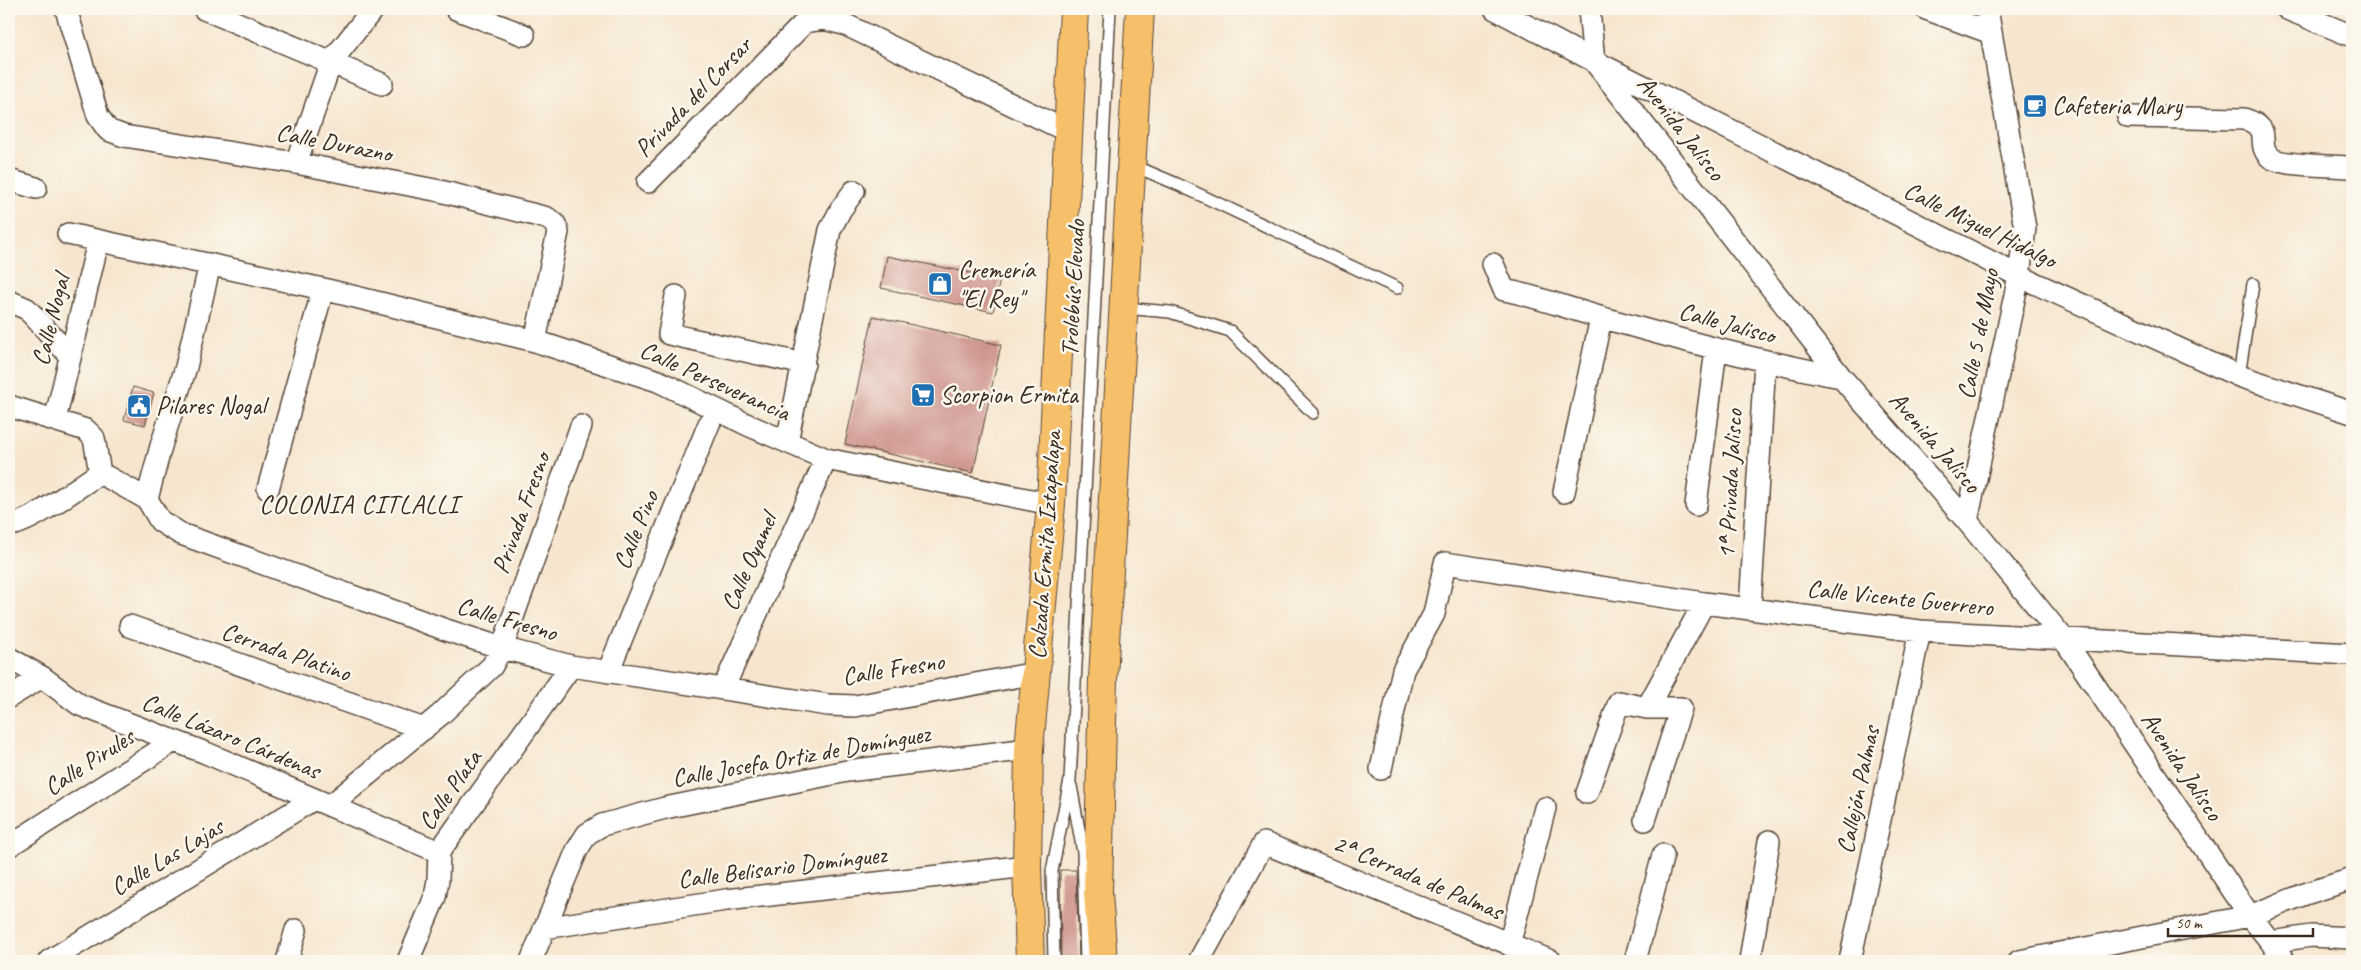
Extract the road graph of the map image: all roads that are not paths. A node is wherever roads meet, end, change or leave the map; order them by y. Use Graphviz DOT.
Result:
graph roads {
  1 [pos="66,9"];
  2 [pos="204,9"];
  3 [pos="373,9"];
  4 [pos="456,9"];
  5 [pos="1074,9"];
  6 [pos="1110,9"];
  7 [pos="1140,9"];
  8 [pos="1495,9"];
  9 [pos="1589,9"];
  10 [pos="1926,9"];
  11 [pos="1987,9"];
  12 [pos="2287,9"];
  13 [pos="1991,33"];
  14 [pos="524,35"];
  15 [pos="2352,36"];
  16 [pos="1594,61"];
  17 [pos="331,62"];
  18 [pos="382,84"];
  19 [pos="2128,117"];
  20 [pos="1069,132"];
  21 [pos="296,162"];
  22 [pos="1130,165"];
  23 [pos="2352,167"];
  24 [pos="9,180"];
  25 [pos="648,182"];
  26 [pos="36,188"];
  27 [pos="854,190"];
  28 [pos="68,234"];
  29 [pos="98,242"];
  30 [pos="210,264"];
  31 [pos="1493,264"];
  32 [pos="2019,276"];
  33 [pos="2252,284"];
  34 [pos="1397,288"];
  35 [pos="323,289"];
  36 [pos="676,296"];
  37 [pos="9,301"];
  38 [pos="1122,308"];
  39 [pos="1601,318"];
  40 [pos="535,341"];
  41 [pos="1716,350"];
  42 [pos="70,356"];
  43 [pos="1765,362"];
  44 [pos="804,364"];
  45 [pos="2239,376"];
  46 [pos="1841,377"];
  47 [pos="9,406"];
  48 [pos="716,408"];
  49 [pos="1313,413"];
  50 [pos="2352,413"];
  51 [pos="55,420"];
  52 [pos="581,426"];
  53 [pos="787,442"];
  54 [pos="826,459"];
  55 [pos="100,474"];
  56 [pos="268,489"];
  57 [pos="1564,492"];
  58 [pos="147,499"];
  59 [pos="1051,504"];
  60 [pos="1696,505"];
  61 [pos="1967,521"];
  62 [pos="9,525"];
  63 [pos="1704,603"];
  64 [pos="1750,610"];
  65 [pos="130,626"];
  66 [pos="1920,631"];
  67 [pos="2063,638"];
  68 [pos="502,648"];
  69 [pos="2352,654"];
  70 [pos="9,658"];
  71 [pos="571,666"];
  72 [pos="608,672"];
  73 [pos="1036,673"];
  74 [pos="42,678"];
  75 [pos="722,689"];
  76 [pos="9,697"];
  77 [pos="1647,708"];
  78 [pos="424,729"];
  79 [pos="174,741"];
  80 [pos="1029,749"];
  81 [pos="1381,769"];
  82 [pos="1070,780"];
  83 [pos="1587,793"];
  84 [pos="322,803"];
  85 [pos="1545,808"];
  86 [pos="1645,820"];
  87 [pos="1769,841"];
  88 [pos="9,846"];
  89 [pos="439,852"];
  90 [pos="1663,855"];
  91 [pos="1027,866"];
  92 [pos="2352,879"];
  93 [pos="2250,916"];
  94 [pos="544,928"];
  95 [pos="296,930"];
  96 [pos="2352,938"];
  97 [pos="2271,942"];
  98 [pos="1509,945"];
  99 [pos="1205,960"];
  100 [pos="49,961"];
  101 [pos="287,961"];
  102 [pos="408,961"];
  103 [pos="531,961"];
  104 [pos="1030,961"];
  105 [pos="1054,961"];
  106 [pos="1086,961"];
  107 [pos="1103,961"];
  108 [pos="1551,961"];
  109 [pos="1635,961"];
  110 [pos="1750,961"];
  111 [pos="1850,961"];
  112 [pos="2019,961"];
  113 [pos="2284,961"];
  1 -- 21 [label="street, Calle Durazno"];
  2 -- 17 [label="street"];
  3 -- 17 [label="street"];
  4 -- 14 [label="street"];
  5 -- 20 [label="main road, Calzada Ermita Iztapalapa"];
  6 -- 82 [label="lane, Trolebús Elevado"];
  7 -- 22 [label="main road"];
  8 -- 16 [label="street, Avenida Jalisco"];
  9 -- 16 [label="street"];
  10 -- 13 [label="street"];
  11 -- 13 [label="street, Calle 5 de Mayo"];
  12 -- 15 [label="street"];
  13 -- 32 [label="street, Calle 5 de Mayo"];
  16 -- 32 [label="street, Calle Miguel Hidalgo"];
  16 -- 46 [label="street, Avenida Jalisco"];
  17 -- 18 [label="street"];
  17 -- 21 [label="street"];
  19 -- 23 [label="street"];
  20 -- 25 [label="street, Privada del Corsar"];
  20 -- 59 [label="main road, Calzada Ermita Iztapalapa"];
  21 -- 40 [label="street, Calle Durazno"];
  22 -- 34 [label="lane"];
  22 -- 38 [label="main road"];
  24 -- 26 [label="street"];
  27 -- 44 [label="street"];
  28 -- 29 [label="street"];
  29 -- 30 [label="street"];
  29 -- 42 [label="street, Calle Nogal"];
  30 -- 35 [label="street, Calle Perseverancia"];
  30 -- 58 [label="street"];
  31 -- 39 [label="street, Calle Jalisco"];
  32 -- 45 [label="street, Calle Miguel Hidalgo"];
  32 -- 61 [label="street, Calle 5 de Mayo"];
  33 -- 45 [label="lane"];
  35 -- 40 [label="street, Calle Perseverancia"];
  35 -- 56 [label="street"];
  36 -- 44 [label="street"];
  37 -- 42 [label="street"];
  38 -- 49 [label="lane"];
  38 -- 107 [label="main road"];
  39 -- 41 [label="street, Calle Jalisco"];
  39 -- 57 [label="street"];
  40 -- 48 [label="street, Calle Perseverancia"];
  41 -- 43 [label="street, Calle Jalisco"];
  41 -- 60 [label="street"];
  42 -- 51 [label="street, Calle Nogal"];
  43 -- 46 [label="street, Calle Jalisco"];
  43 -- 64 [label="street, 1ª Privada Jalisco"];
  44 -- 53 [label="street"];
  45 -- 50 [label="street, Calle Miguel Hidalgo"];
  46 -- 61 [label="street, Avenida Jalisco"];
  47 -- 51 [label="street"];
  48 -- 53 [label="street, Calle Perseverancia"];
  48 -- 72 [label="street, Calle Pino"];
  51 -- 55 [label="street"];
  52 -- 68 [label="street, Privada Fresno"];
  53 -- 54 [label="street, Calle Perseverancia"];
  54 -- 59 [label="street, Calle Perseverancia"];
  54 -- 75 [label="street, Calle Oyamel"];
  55 -- 58 [label="street"];
  55 -- 62 [label="street"];
  58 -- 68 [label="street, Calle Fresno"];
  59 -- 73 [label="main road, Calzada Ermita Iztapalapa"];
  61 -- 67 [label="street, Avenida Jalisco"];
  63 -- 64 [label="street, Calle Vicente Guerrero"];
  63 -- 77 [label="street"];
  63 -- 81 [label="street, Calle Vicente Guerrero"];
  64 -- 66 [label="street, Calle Vicente Guerrero"];
  65 -- 78 [label="street, Cerrada Platino"];
  66 -- 67 [label="street, Calle Vicente Guerrero"];
  66 -- 111 [label="street, Callejón Palmas"];
  67 -- 69 [label="street, Calle Vicente Guerrero"];
  67 -- 93 [label="street, Avenida Jalisco"];
  68 -- 71 [label="street, Calle Fresno"];
  68 -- 78 [label="street, Calle Las Lajas"];
  70 -- 74 [label="street, Calle Lázaro Cárdenas"];
  71 -- 72 [label="street, Calle Fresno"];
  71 -- 89 [label="street, Calle Plata"];
  72 -- 75 [label="street, Calle Fresno"];
  73 -- 75 [label="street, Calle Fresno"];
  73 -- 80 [label="main road, Calzada Ermita Iztapalapa"];
  74 -- 76 [label="street"];
  74 -- 79 [label="street, Calle Lázaro Cárdenas"];
  77 -- 83 [label="street"];
  77 -- 86 [label="street"];
  78 -- 84 [label="street, Calle Las Lajas"];
  79 -- 84 [label="street, Calle Lázaro Cárdenas"];
  79 -- 88 [label="street, Calle Pirules"];
  80 -- 91 [label="main road, Calzada Ermita Iztapalapa"];
  80 -- 94 [label="street, Calle Josefa Ortiz de Domínguez"];
  82 -- 105 [label="lane, Trolebús Elevado"];
  82 -- 106 [label="lane, Trolebús Elevado"];
  84 -- 89 [label="street, Calle Lázaro Cárdenas"];
  84 -- 100 [label="street, Calle Las Lajas"];
  85 -- 98 [label="street"];
  87 -- 110 [label="street"];
  89 -- 102 [label="street, Calle Plata"];
  90 -- 109 [label="street"];
  91 -- 94 [label="street, Calle Belisario Domínguez"];
  91 -- 104 [label="main road, Calzada Ermita Iztapalapa"];
  92 -- 93 [label="street"];
  93 -- 97 [label="street, Avenida Jalisco"];
  93 -- 112 [label="street"];
  94 -- 103 [label="street"];
  95 -- 101 [label="street"];
  96 -- 97 [label="street"];
  97 -- 113 [label="street, Avenida Jalisco"];
  98 -- 99 [label="street, 2ª Cerrada de Palmas"];
  98 -- 108 [label="street, 2ª Cerrada de Palmas"];
}
